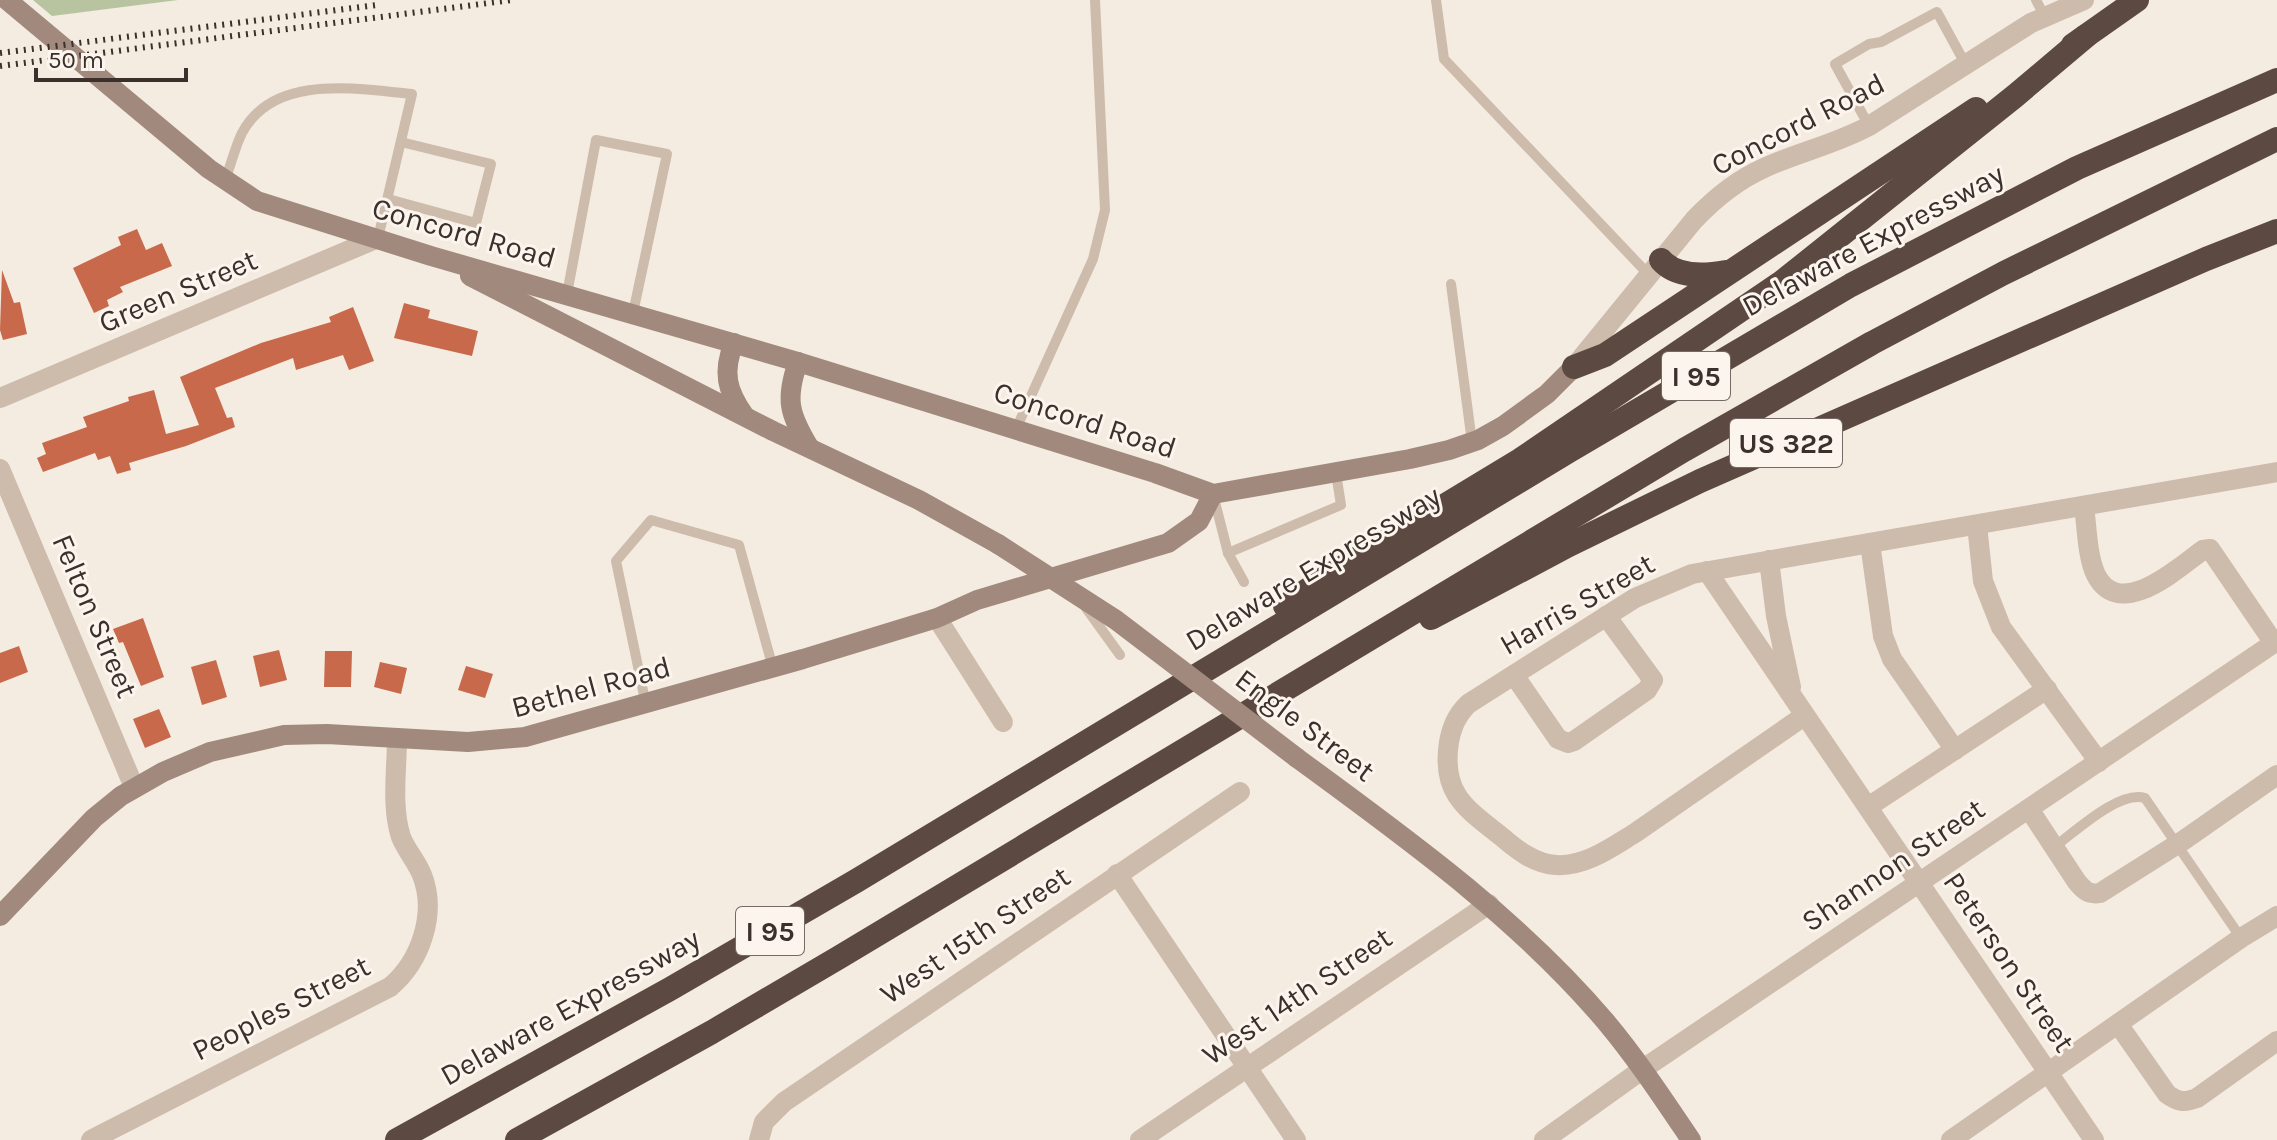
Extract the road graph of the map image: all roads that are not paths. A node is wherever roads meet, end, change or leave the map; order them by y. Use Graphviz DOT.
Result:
graph roads {
  1 [pos="7,0"];
  2 [pos="1095,0"];
  3 [pos="1436,0"];
  4 [pos="2084,0"];
  5 [pos="2137,0"];
  6 [pos="2040,8"];
  7 [pos="2086,36"];
  8 [pos="2277,63"];
  9 [pos="1966,65"];
  10 [pos="2277,80"];
  11 [pos="1869,126"];
  12 [pos="2144,137"];
  13 [pos="2277,139"];
  14 [pos="401,142"];
  15 [pos="225,180"];
  16 [pos="388,199"];
  17 [pos="2277,231"];
  18 [pos="378,238"];
  19 [pos="431,256"];
  20 [pos="1655,268"];
  21 [pos="1732,271"];
  22 [pos="1451,284"];
  23 [pos="567,294"];
  24 [pos="633,313"];
  25 [pos="734,343"];
  26 [pos="798,362"];
  27 [pos="1574,367"];
  28 [pos="0,398"];
  29 [pos="744,415"];
  30 [pos="1016,429"];
  31 [pos="1472,442"];
  32 [pos="809,447"];
  33 [pos="0,469"];
  34 [pos="2277,472"];
  35 [pos="1336,473"];
  36 [pos="1213,494"];
  37 [pos="2084,506"];
  38 [pos="1977,525"];
  39 [pos="1870,543"];
  40 [pos="1228,553"];
  41 [pos="1769,560"];
  42 [pos="1707,571"];
  43 [pos="1061,574"];
  44 [pos="1244,582"];
  45 [pos="1606,616"];
  46 [pos="937,618"];
  47 [pos="2275,642"];
  48 [pos="1120,655"];
  49 [pos="773,668"];
  50 [pos="1514,675"];
  51 [pos="1306,677"];
  52 [pos="2047,689"];
  53 [pos="646,705"];
  54 [pos="1799,707"];
  55 [pos="1137,712"];
  56 [pos="1003,722"];
  57 [pos="397,738"];
  58 [pos="1955,750"];
  59 [pos="2099,762"];
  60 [pos="2277,775"];
  61 [pos="134,787"];
  62 [pos="1240,792"];
  63 [pos="1868,807"];
  64 [pos="2029,809"];
  65 [pos="2176,844"];
  66 [pos="2054,847"];
  67 [pos="1117,874"];
  68 [pos="1921,883"];
  69 [pos="1489,904"];
  70 [pos="0,916"];
  71 [pos="2277,916"];
  72 [pos="2241,938"];
  73 [pos="2118,1024"];
  74 [pos="2277,1041"];
  75 [pos="1246,1066"];
  76 [pos="1643,1069"];
  77 [pos="2047,1073"];
  78 [pos="91,1140"];
  79 [pos="397,1140"];
  80 [pos="517,1140"];
  81 [pos="759,1140"];
  82 [pos="1140,1140"];
  83 [pos="1296,1140"];
  84 [pos="1544,1140"];
  85 [pos="1691,1140"];
  86 [pos="1951,1140"];
  87 [pos="2094,1140"];
  1 -- 15 [label="main road, Concord Road"];
  2 -- 30 [label="lane"];
  3 -- 20 [label="lane"];
  4 -- 6 [label="street, Concord Road"];
  5 -- 7 [label="highway"];
  6 -- 9 [label="street, Concord Road"];
  7 -- 21 [label="highway"];
  7 -- 55 [label="highway"];
  8 -- 12 [label="highway"];
  9 -- 11 [label="street, Concord Road"];
  9 -- 11 [label="lane"];
  10 -- 12 [label="highway, Delaware Expressway / I 95"];
  11 -- 20 [label="street, Concord Road"];
  12 -- 55 [label="highway, Delaware Expressway / I 95"];
  13 -- 51 [label="highway, I 95"];
  14 -- 15 [label="lane"];
  14 -- 16 [label="lane"];
  14 -- 16 [label="lane"];
  15 -- 18 [label="main road, Concord Road"];
  16 -- 18 [label="lane"];
  17 -- 51 [label="highway, US 322"];
  18 -- 19 [label="main road, Concord Road"];
  18 -- 28 [label="street, Green Street"];
  19 -- 23 [label="main road, Concord Road"];
  19 -- 29 [label="main road, Engle Street"];
  20 -- 21 [label="highway"];
  20 -- 27 [label="street, Concord Road"];
  21 -- 27 [label="highway"];
  22 -- 31 [label="lane"];
  23 -- 24 [label="main road, Concord Road"];
  23 -- 24 [label="lane"];
  24 -- 25 [label="main road, Concord Road"];
  25 -- 26 [label="main road, Concord Road"];
  25 -- 29 [label="main road"];
  26 -- 30 [label="main road, Concord Road"];
  26 -- 32 [label="main road"];
  27 -- 31 [label="main road, Concord Road"];
  29 -- 32 [label="main road, Engle Street"];
  30 -- 36 [label="main road, Concord Road"];
  31 -- 35 [label="main road, Concord Road"];
  32 -- 69 [label="main road, Engle Street, bridge"];
  33 -- 61 [label="street, Felton Street"];
  34 -- 37 [label="street, Harris Street"];
  35 -- 36 [label="main road, Concord Road"];
  35 -- 40 [label="lane"];
  36 -- 40 [label="lane"];
  36 -- 43 [label="main road, Bethel Road"];
  37 -- 38 [label="street, Harris Street"];
  37 -- 47 [label="street"];
  38 -- 39 [label="street, Harris Street"];
  38 -- 52 [label="street"];
  39 -- 41 [label="street, Harris Street"];
  39 -- 58 [label="street"];
  40 -- 44 [label="lane"];
  41 -- 42 [label="street, Harris Street"];
  41 -- 54 [label="street, Peterson Street"];
  42 -- 45 [label="street, Harris Street"];
  42 -- 54 [label="street, Peterson Street"];
  43 -- 46 [label="main road, Bethel Road"];
  43 -- 48 [label="lane"];
  45 -- 50 [label="street, Harris Street"];
  45 -- 50 [label="street"];
  46 -- 49 [label="main road, Bethel Road"];
  46 -- 56 [label="street"];
  47 -- 59 [label="street, Shannon Street"];
  49 -- 53 [label="main road, Bethel Road"];
  49 -- 53 [label="lane"];
  50 -- 54 [label="street, Harris Street"];
  51 -- 80 [label="highway, I 95"];
  52 -- 58 [label="street"];
  52 -- 59 [label="street"];
  53 -- 57 [label="main road, Bethel Road"];
  54 -- 63 [label="street, Peterson Street"];
  55 -- 79 [label="highway, Delaware Expressway / I 95"];
  57 -- 61 [label="main road, Bethel Road"];
  57 -- 78 [label="street, Peoples Street"];
  58 -- 63 [label="street"];
  59 -- 64 [label="street, Shannon Street"];
  60 -- 65 [label="street"];
  61 -- 70 [label="main road, Bethel Road"];
  62 -- 67 [label="street, West 15th Street"];
  63 -- 68 [label="street, Peterson Street"];
  64 -- 66 [label="street"];
  64 -- 68 [label="street, Shannon Street"];
  65 -- 66 [label="street"];
  65 -- 66 [label="lane"];
  65 -- 72 [label="lane"];
  67 -- 75 [label="street"];
  67 -- 81 [label="street, West 15th Street"];
  68 -- 76 [label="street, Shannon Street"];
  68 -- 77 [label="street, Peterson Street"];
  69 -- 75 [label="street, West 14th Street"];
  69 -- 76 [label="main road, Engle Street"];
  71 -- 72 [label="street"];
  72 -- 73 [label="street"];
  73 -- 74 [label="street"];
  73 -- 77 [label="street"];
  75 -- 82 [label="street, West 14th Street"];
  75 -- 83 [label="street"];
  76 -- 84 [label="street, Shannon Street"];
  76 -- 85 [label="main road, Engle Street"];
  77 -- 86 [label="street"];
  77 -- 87 [label="street, Peterson Street"];
}
